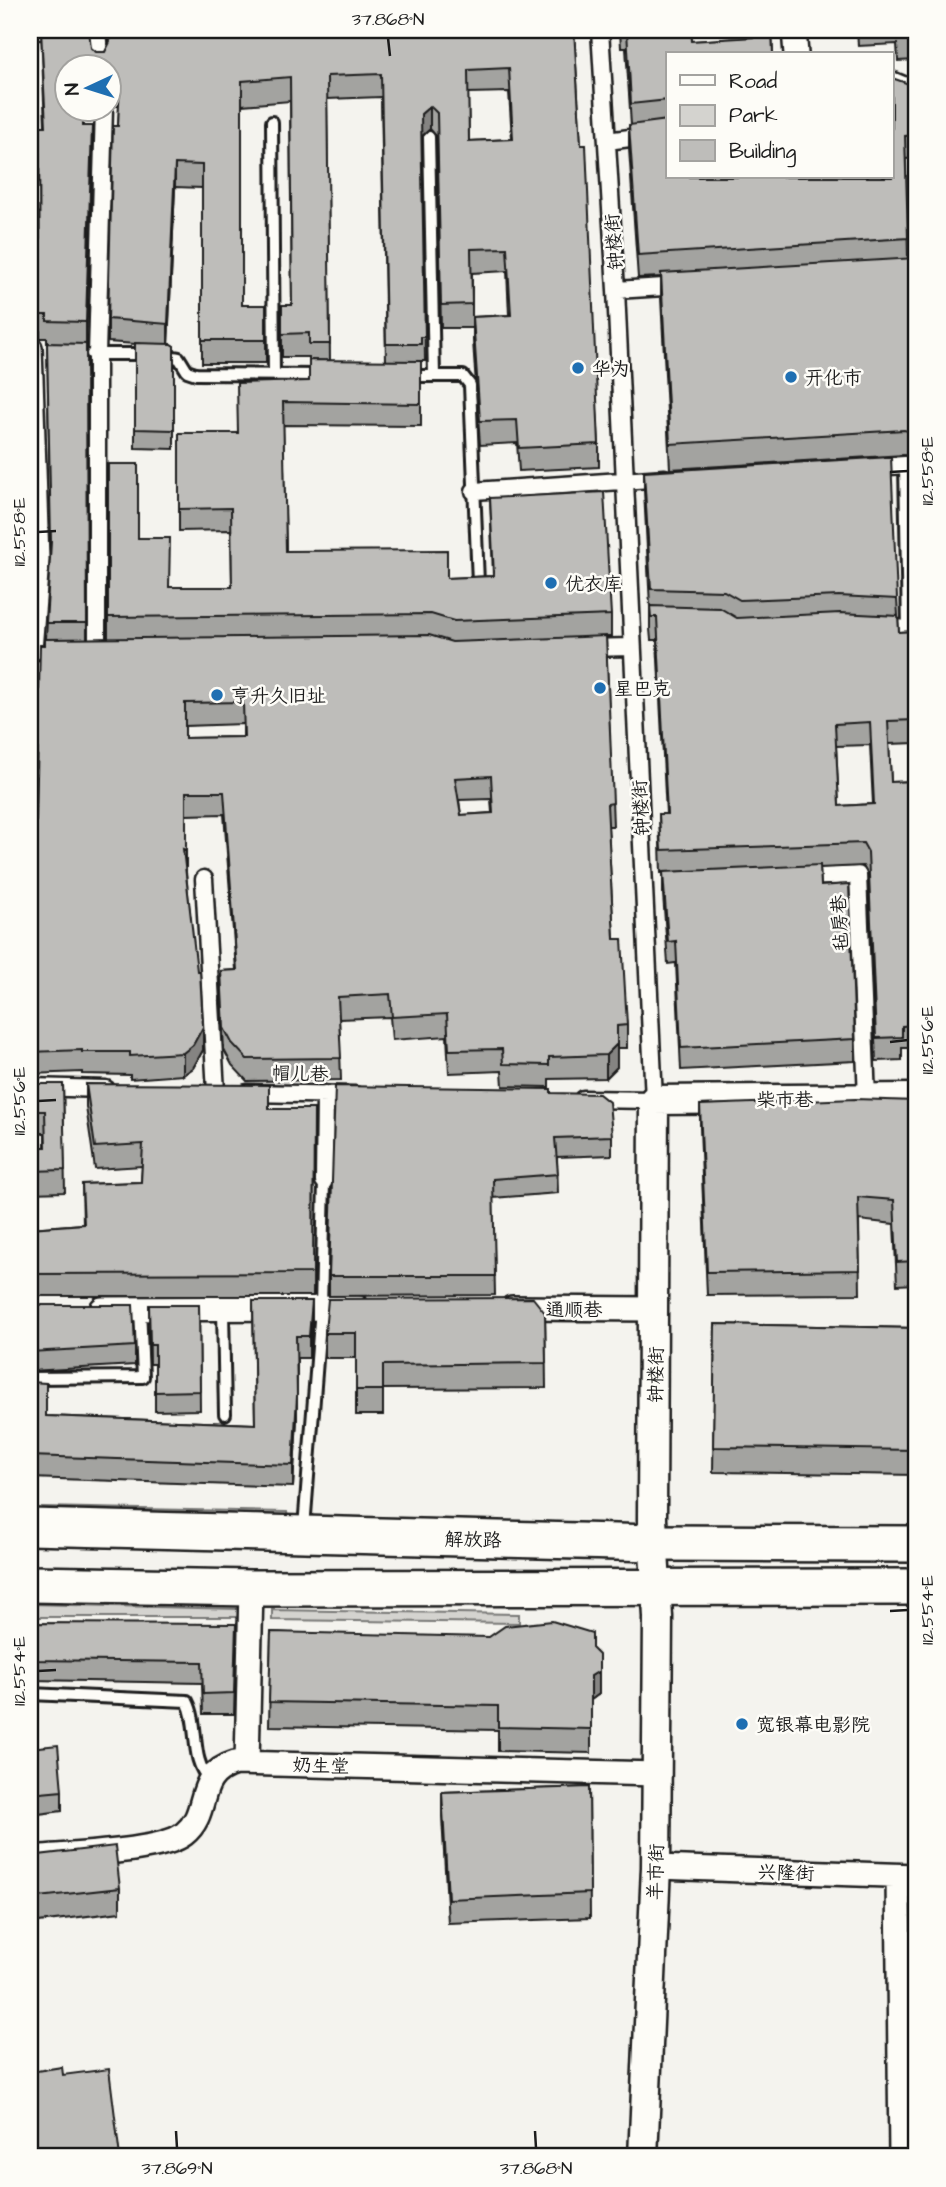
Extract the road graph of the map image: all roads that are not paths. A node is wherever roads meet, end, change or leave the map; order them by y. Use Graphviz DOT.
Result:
graph roads {
  1 [pos="61,30"];
  2 [pos="97,30"];
  3 [pos="600,30"];
  4 [pos="794,30"];
  5 [pos="30,31"];
  6 [pos="99,52"];
  7 [pos="796,52"];
  8 [pos="894,85"];
  9 [pos="916,94"];
  10 [pos="103,122"];
  11 [pos="272,122"];
  12 [pos="666,133"];
  13 [pos="429,136"];
  14 [pos="607,141"];
  15 [pos="701,285"];
  16 [pos="616,290"];
  17 [pos="34,351"];
  18 [pos="91,354"];
  19 [pos="274,375"];
  20 [pos="341,375"];
  21 [pos="394,376"];
  22 [pos="434,376"];
  23 [pos="911,465"];
  24 [pos="850,468"];
  25 [pos="684,477"];
  26 [pos="625,480"];
  27 [pos="474,491"];
  28 [pos="33,555"];
  29 [pos="478,583"];
  30 [pos="632,618"];
  31 [pos="650,618"];
  32 [pos="867,627"];
  33 [pos="912,630"];
  34 [pos="632,647"];
  35 [pos="569,649"];
  36 [pos="34,650"];
  37 [pos="97,650"];
  38 [pos="778,878"];
  39 [pos="204,879"];
  40 [pos="662,883"];
  41 [pos="644,884"];
  42 [pos="30,1087"];
  43 [pos="123,1090"];
  44 [pos="325,1094"];
  45 [pos="366,1095"];
  46 [pos="916,1098"];
  47 [pos="572,1099"];
  48 [pos="867,1099"];
  49 [pos="654,1100"];
  50 [pos="324,1181"];
  51 [pos="140,1308"];
  52 [pos="321,1308"];
  53 [pos="382,1308"];
  54 [pos="489,1308"];
  55 [pos="81,1309"];
  56 [pos="655,1309"];
  57 [pos="223,1310"];
  58 [pos="30,1378"];
  59 [pos="225,1414"];
  60 [pos="30,1527"];
  61 [pos="304,1534"];
  62 [pos="654,1543"];
  63 [pos="916,1544"];
  64 [pos="30,1584"];
  65 [pos="655,1587"];
  66 [pos="916,1587"];
  67 [pos="251,1588"];
  68 [pos="30,1694"];
  69 [pos="247,1763"];
  70 [pos="657,1774"];
  71 [pos="209,1780"];
  72 [pos="30,1858"];
  73 [pos="656,1867"];
  74 [pos="907,1876"];
  75 [pos="643,2157"];
  76 [pos="901,2157"];
  1 -- 5 [label="street"];
  2 -- 6 [label="street"];
  3 -- 14 [label="street, 钟楼街"];
  4 -- 7 [label="street"];
  8 -- 9 [label="street"];
  10 -- 18 [label="street"];
  11 -- 19 [label="lane"];
  12 -- 14 [label="street"];
  13 -- 22 [label="lane"];
  14 -- 16 [label="street, 钟楼街"];
  15 -- 16 [label="street"];
  16 -- 26 [label="street, 钟楼街"];
  17 -- 28 [label="street"];
  18 -- 19 [label="lane"];
  18 -- 37 [label="street"];
  19 -- 20 [label="lane"];
  21 -- 22 [label="lane"];
  22 -- 27 [label="lane"];
  23 -- 24 [label="street"];
  23 -- 33 [label="lane"];
  25 -- 26 [label="street"];
  26 -- 27 [label="street"];
  26 -- 30 [label="street, 钟楼街"];
  27 -- 29 [label="lane"];
  28 -- 36 [label="street"];
  30 -- 31 [label="street"];
  30 -- 34 [label="street, 钟楼街"];
  32 -- 33 [label="street"];
  34 -- 35 [label="street"];
  34 -- 41 [label="street, 钟楼街"];
  38 -- 48 [label="street, 毡房巷"];
  39 -- 44 [label="street, 帽儿巷"];
  40 -- 41 [label="street"];
  41 -- 49 [label="street, 钟楼街"];
  42 -- 43 [label="street"];
  44 -- 45 [label="street, 帽儿巷"];
  44 -- 50 [label="street"];
  46 -- 48 [label="street, 柴市巷"];
  47 -- 49 [label="street"];
  48 -- 49 [label="street, 柴市巷"];
  49 -- 56 [label="street, 钟楼街"];
  50 -- 52 [label="lane"];
  51 -- 55 [label="street"];
  51 -- 57 [label="street"];
  51 -- 58 [label="lane"];
  52 -- 53 [label="street"];
  52 -- 57 [label="street"];
  52 -- 61 [label="lane"];
  54 -- 56 [label="street, 通顺巷"];
  56 -- 62 [label="street, 钟楼街"];
  57 -- 59 [label="lane"];
  60 -- 61 [label="main road, 解放路"];
  61 -- 62 [label="main road, 解放路"];
  62 -- 63 [label="main road, 解放路"];
  62 -- 65 [label="street, 钟楼街"];
  64 -- 67 [label="main road"];
  65 -- 66 [label="main road"];
  65 -- 67 [label="main road"];
  65 -- 70 [label="street, 羊市街"];
  67 -- 69 [label="street"];
  68 -- 71 [label="lane"];
  69 -- 70 [label="street, 奶生堂"];
  69 -- 71 [label="street, 奶生堂"];
  70 -- 73 [label="street, 羊市街"];
  71 -- 72 [label="street"];
  73 -- 74 [label="street, 兴隆街"];
  73 -- 75 [label="street, 羊市街"];
  74 -- 76 [label="street"];
}
